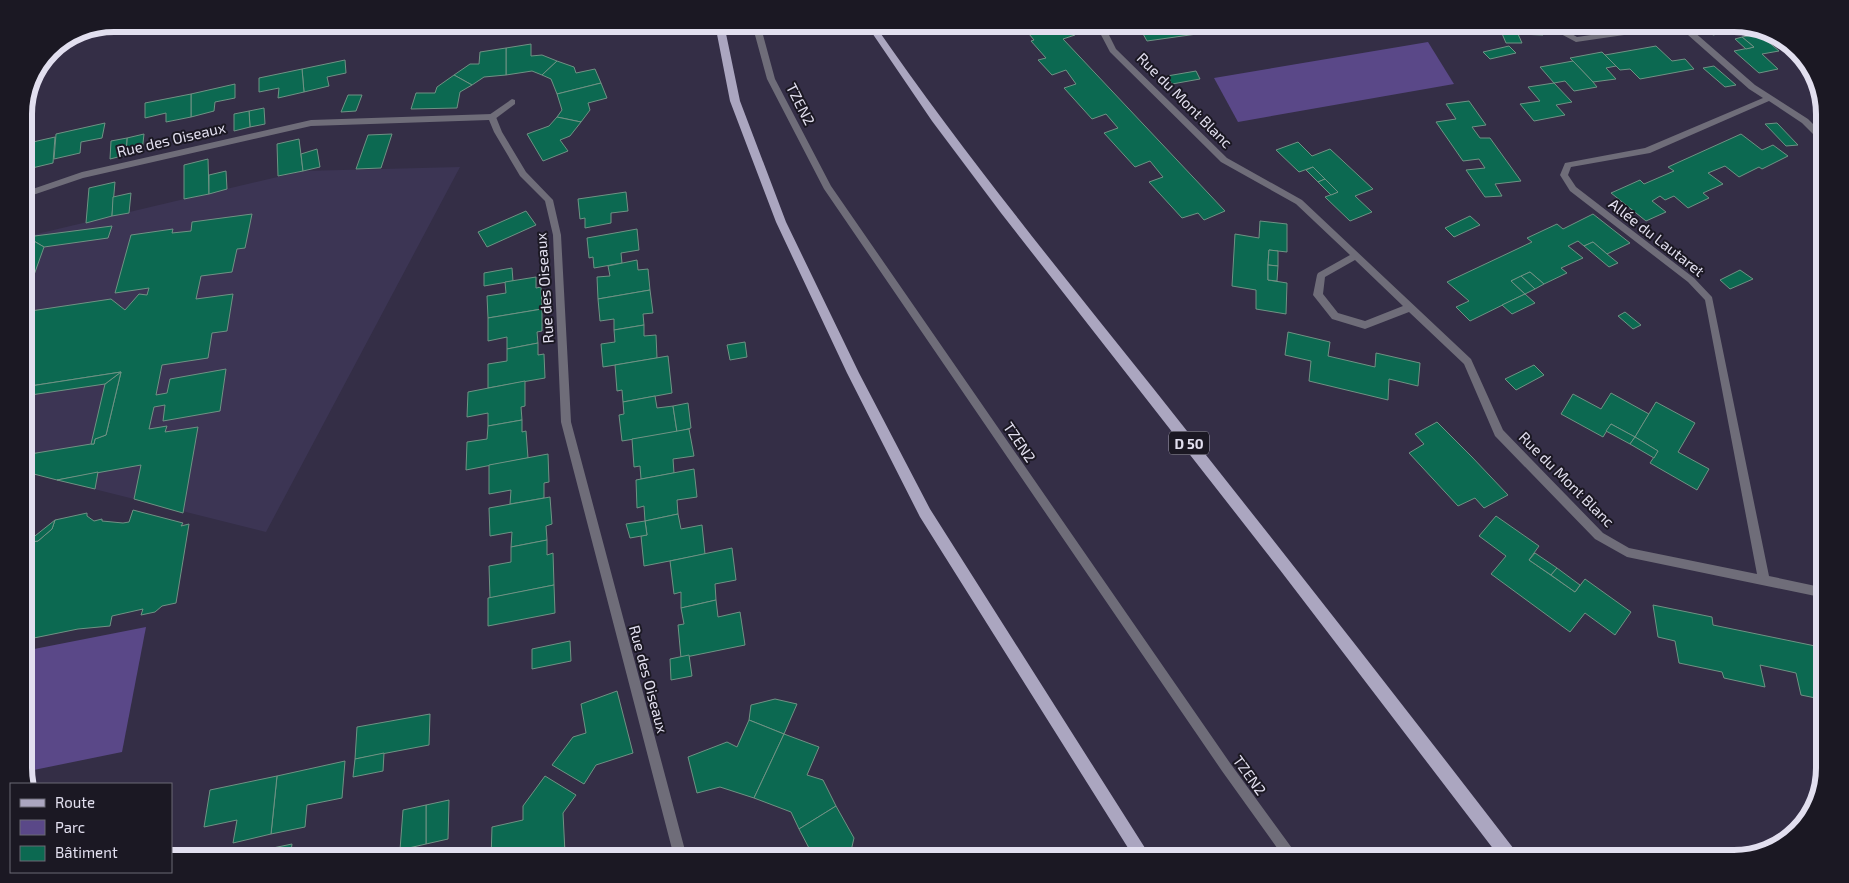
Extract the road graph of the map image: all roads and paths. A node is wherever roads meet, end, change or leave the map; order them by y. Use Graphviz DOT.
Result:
graph roads {
  1 [pos="721,32"];
  2 [pos="758,32"];
  3 [pos="875,32"];
  4 [pos="1104,32"];
  5 [pos="1564,32"];
  6 [pos="1628,32"];
  7 [pos="1690,32"];
  8 [pos="1769,98"];
  9 [pos="512,102"];
  10 [pos="492,117"];
  11 [pos="1816,132"];
  12 [pos="33,192"];
  13 [pos="1356,256"];
  14 [pos="1411,307"];
  15 [pos="1764,581"];
  16 [pos="1816,591"];
  17 [pos="682,851"];
  18 [pos="1139,851"];
  19 [pos="1286,851"];
  20 [pos="1505,851"];
  1 -- 18 [label="main road"];
  2 -- 19 [label="street, TZEN2"];
  3 -- 20 [label="main road, D 50"];
  4 -- 13 [label="street, Rue du Mont Blanc"];
  5 -- 6 [label="street"];
  7 -- 8 [label="street"];
  8 -- 11 [label="street"];
  8 -- 15 [label="street, Allée du Lautaret"];
  9 -- 10 [label="street"];
  10 -- 12 [label="street, Rue des Oiseaux"];
  10 -- 17 [label="street, Rue des Oiseaux"];
  13 -- 14 [label="street, Rue du Mont Blanc"];
  13 -- 14 [label="street"];
  14 -- 15 [label="street, Rue du Mont Blanc"];
  15 -- 16 [label="street, Rue du Mont Blanc"];
}
